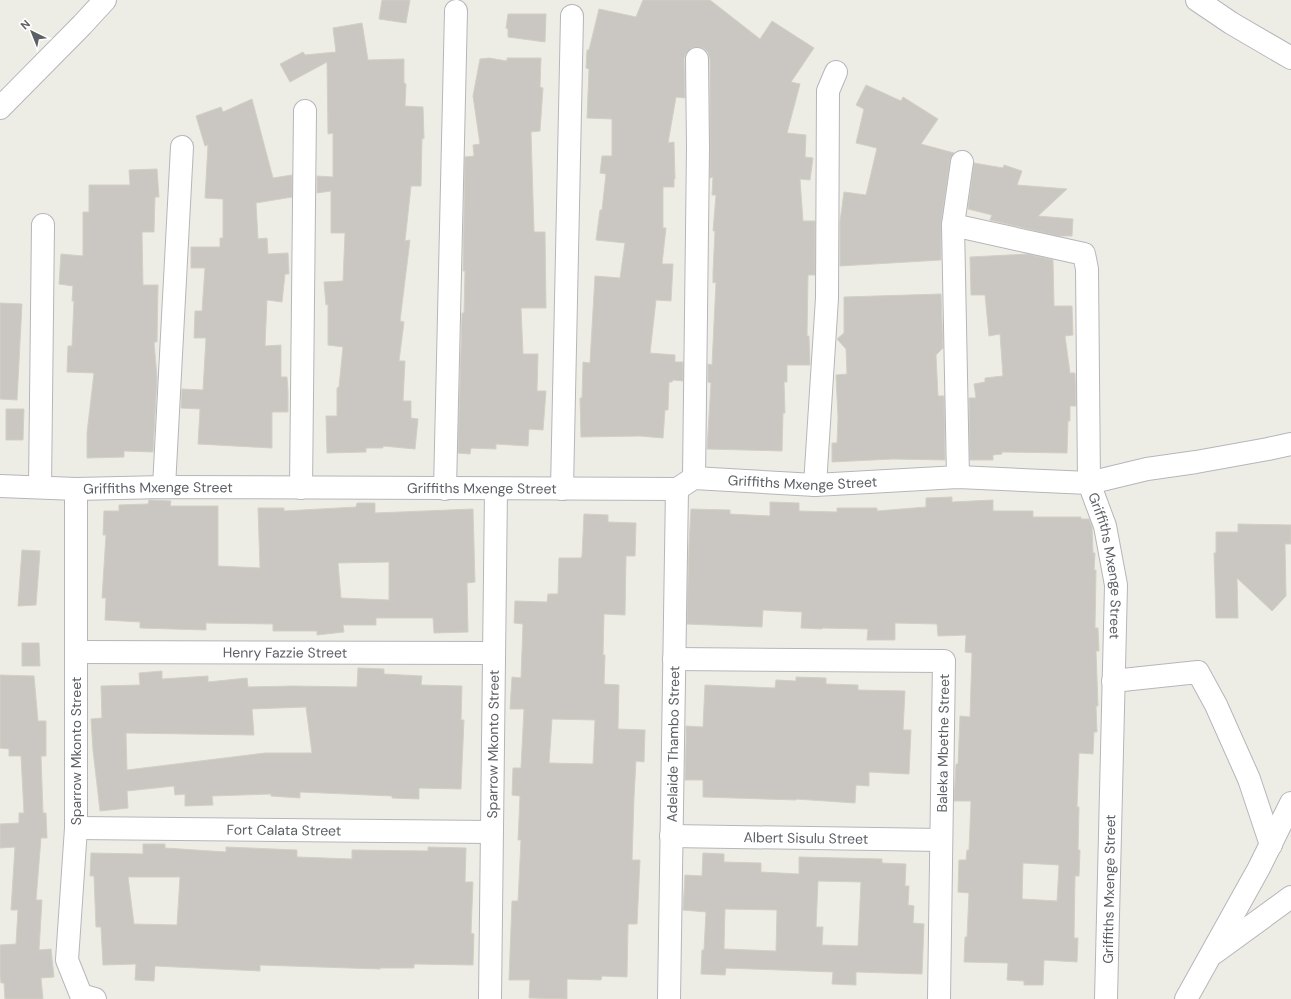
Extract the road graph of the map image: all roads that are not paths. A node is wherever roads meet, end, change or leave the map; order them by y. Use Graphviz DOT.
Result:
graph roads {
  1 [pos="105,0"];
  2 [pos="1198,0"];
  3 [pos="456,10"];
  4 [pos="572,16"];
  5 [pos="1291,58"];
  6 [pos="697,59"];
  7 [pos="836,72"];
  8 [pos="0,108"];
  9 [pos="305,111"];
  10 [pos="182,147"];
  11 [pos="962,162"];
  12 [pos="43,225"];
  13 [pos="953,225"];
  14 [pos="1291,444"];
  15 [pos="958,477"];
  16 [pos="1088,483"];
  17 [pos="685,484"];
  18 [pos="815,485"];
  19 [pos="0,486"];
  20 [pos="40,487"];
  21 [pos="164,487"];
  22 [pos="301,488"];
  23 [pos="76,489"];
  24 [pos="445,489"];
  25 [pos="496,489"];
  26 [pos="562,489"];
  27 [pos="76,652"];
  28 [pos="494,654"];
  29 [pos="674,659"];
  30 [pos="1113,681"];
  31 [pos="1291,803"];
  32 [pos="76,828"];
  33 [pos="492,832"];
  34 [pos="671,836"];
  35 [pos="941,840"];
  36 [pos="1271,845"];
  37 [pos="1291,898"];
  38 [pos="1210,957"];
  39 [pos="95,999"];
  40 [pos="490,999"];
  41 [pos="669,999"];
  42 [pos="939,999"];
  43 [pos="1106,999"];
  44 [pos="1186,999"];
  1 -- 8 [label="street"];
  2 -- 5 [label="street"];
  3 -- 24 [label="street"];
  4 -- 26 [label="street"];
  6 -- 17 [label="street, Adelaide Thambo Street"];
  7 -- 18 [label="street"];
  9 -- 22 [label="street"];
  10 -- 21 [label="street"];
  11 -- 13 [label="street"];
  12 -- 20 [label="street"];
  13 -- 15 [label="street"];
  13 -- 16 [label="street"];
  14 -- 16 [label="street"];
  15 -- 16 [label="street, Griffiths Mxenge Street"];
  15 -- 18 [label="street, Griffiths Mxenge Street"];
  16 -- 30 [label="street, Griffiths Mxenge Street"];
  17 -- 18 [label="street, Griffiths Mxenge Street"];
  17 -- 26 [label="street, Griffiths Mxenge Street"];
  17 -- 29 [label="street, Adelaide Thambo Street"];
  19 -- 20 [label="street, Griffiths Mxenge Street"];
  20 -- 23 [label="street, Griffiths Mxenge Street"];
  21 -- 22 [label="street, Griffiths Mxenge Street"];
  21 -- 23 [label="street, Griffiths Mxenge Street"];
  22 -- 24 [label="street, Griffiths Mxenge Street"];
  23 -- 27 [label="street, Sparrow Mkonto Street"];
  24 -- 25 [label="street, Griffiths Mxenge Street"];
  25 -- 26 [label="street, Griffiths Mxenge Street"];
  25 -- 28 [label="street, Sparrow Mkonto Street"];
  27 -- 28 [label="street, Henry Fazzie Street"];
  27 -- 32 [label="street, Sparrow Mkonto Street"];
  28 -- 33 [label="street, Sparrow Mkonto Street"];
  29 -- 34 [label="street, Adelaide Thambo Street"];
  29 -- 35 [label="street, Baleka Mbethe Street"];
  30 -- 36 [label="street"];
  30 -- 43 [label="street, Griffiths Mxenge Street"];
  31 -- 36 [label="street"];
  32 -- 33 [label="street, Fort Calata Street"];
  32 -- 39 [label="street, Sparrow Mkonto Street"];
  33 -- 40 [label="street, Sparrow Mkonto Street"];
  34 -- 35 [label="street, Albert Sisulu Street"];
  34 -- 41 [label="street, Adelaide Thambo Street"];
  35 -- 42 [label="street, Baleka Mbethe Street"];
  36 -- 38 [label="street"];
  37 -- 38 [label="street"];
  38 -- 44 [label="street"];
}
